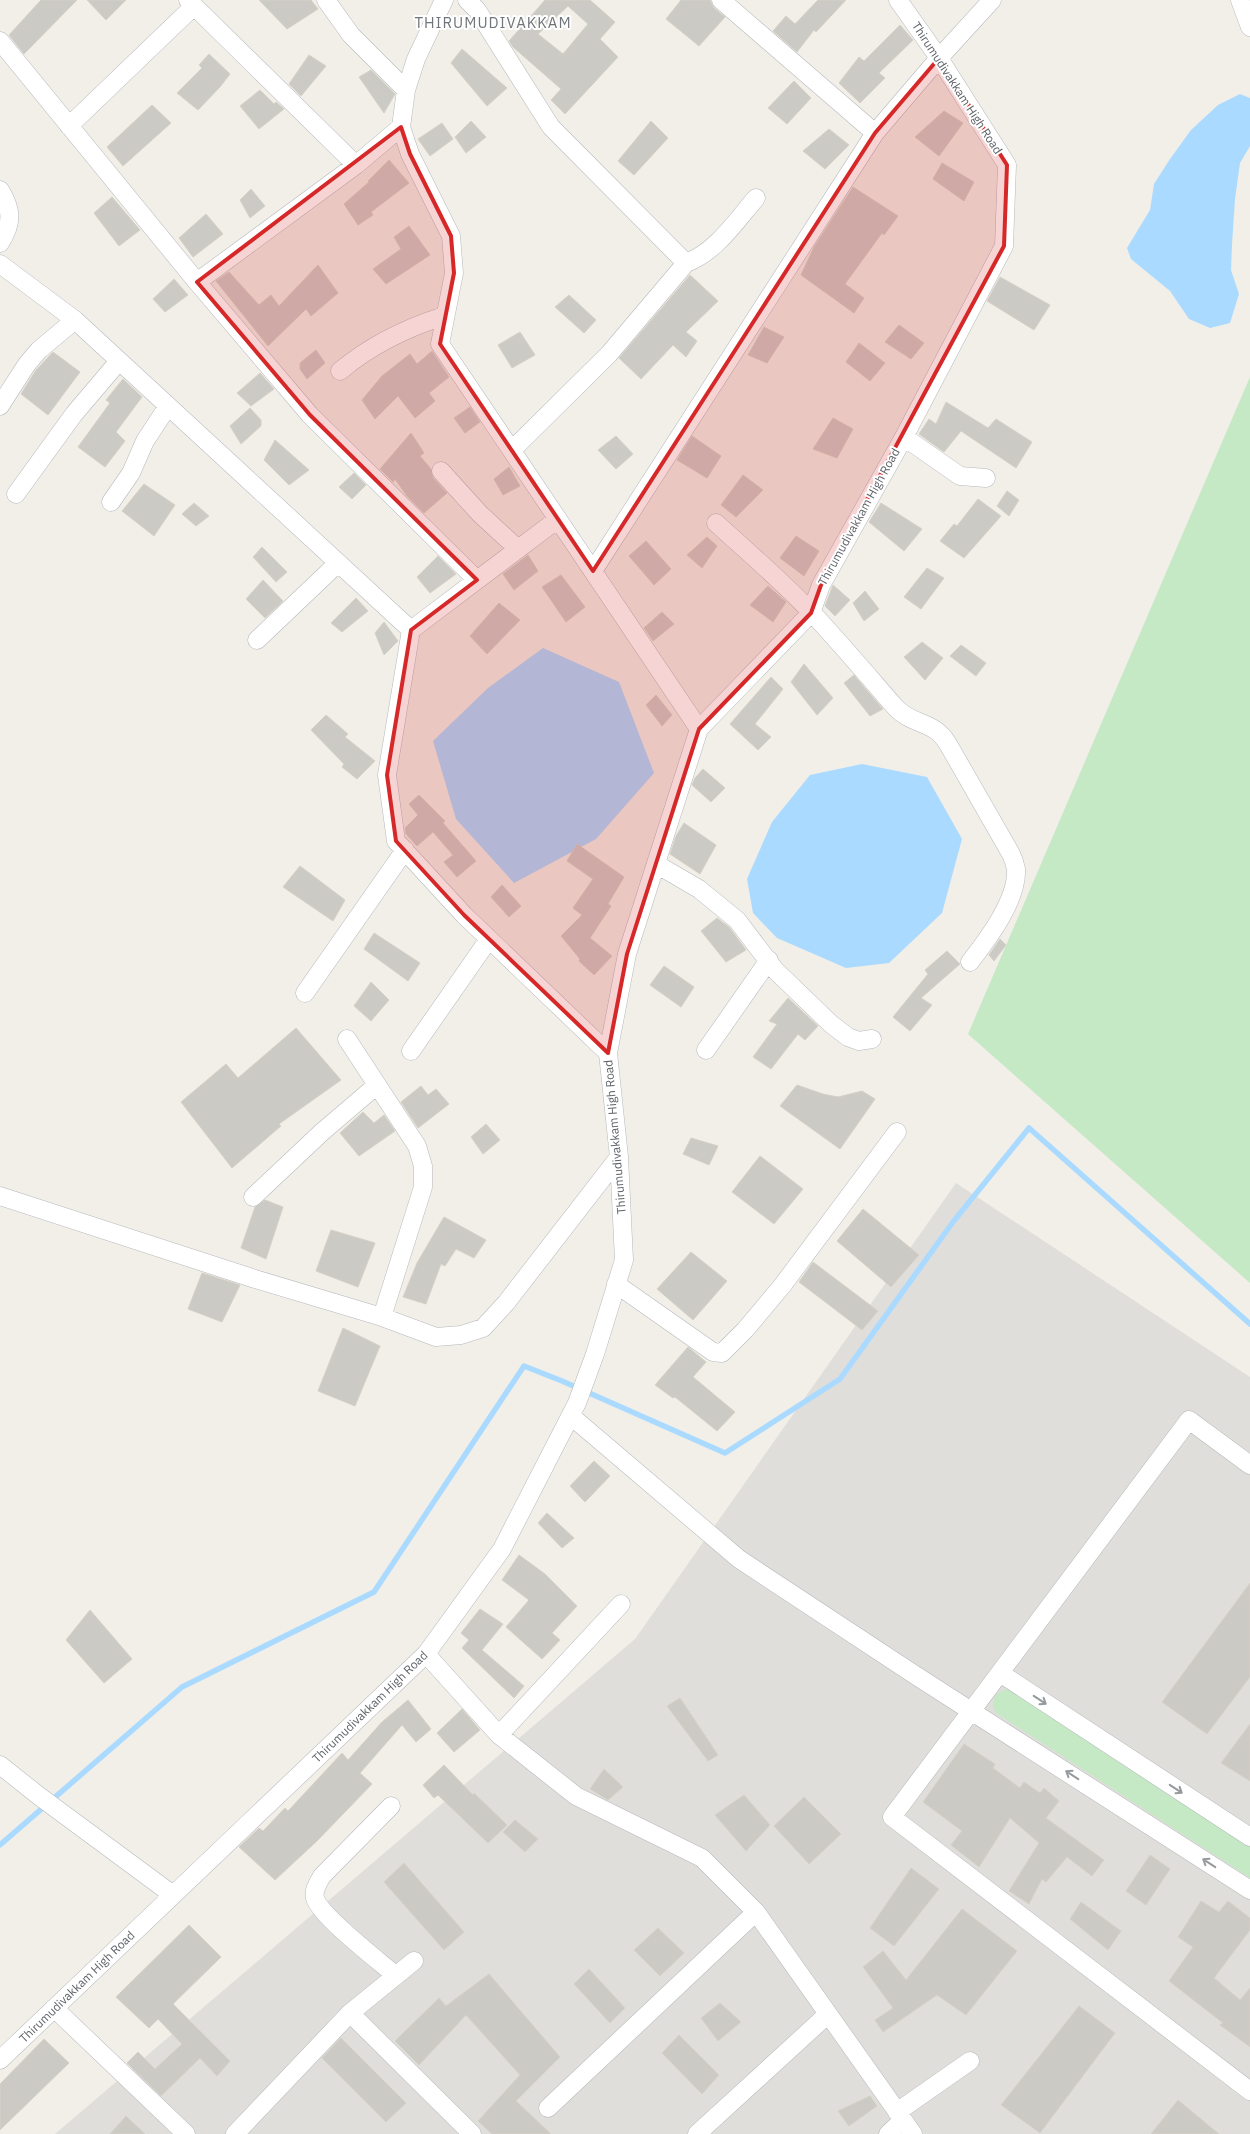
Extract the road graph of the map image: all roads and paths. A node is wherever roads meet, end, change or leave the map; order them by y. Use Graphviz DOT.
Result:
graph roads {
  1 [pos="326,0"];
  2 [pos="444,0"];
  3 [pos="467,0"];
  4 [pos="721,0"];
  5 [pos="898,0"];
  6 [pos="992,0"];
  7 [pos="1240,0"];
  8 [pos="191,3"];
  9 [pos="1250,27"];
  10 [pos="0,41"];
  11 [pos="939,58"];
  12 [pos="406,90"];
  13 [pos="69,126"];
  14 [pos="401,127"];
  15 [pos="875,133"];
  16 [pos="356,165"];
  17 [pos="0,190"];
  18 [pos="756,198"];
  19 [pos="0,243"];
  20 [pos="686,263"];
  21 [pos="0,264"];
  22 [pos="197,282"];
  23 [pos="444,316"];
  24 [pos="75,320"];
  25 [pos="118,361"];
  26 [pos="340,371"];
  27 [pos="0,406"];
  28 [pos="168,406"];
  29 [pos="904,437"];
  30 [pos="512,450"];
  31 [pos="441,471"];
  32 [pos="986,478"];
  33 [pos="16,494"];
  34 [pos="111,502"];
  35 [pos="558,519"];
  36 [pos="716,523"];
  37 [pos="518,549"];
  38 [pos="338,563"];
  39 [pos="593,571"];
  40 [pos="477,580"];
  41 [pos="811,613"];
  42 [pos="411,630"];
  43 [pos="257,640"];
  44 [pos="699,729"];
  45 [pos="405,850"];
  46 [pos="656,864"];
  47 [pos="489,939"];
  48 [pos="768,960"];
  49 [pos="970,962"];
  50 [pos="305,993"];
  51 [pos="872,1038"];
  52 [pos="347,1039"];
  53 [pos="706,1050"];
  54 [pos="411,1051"];
  55 [pos="608,1053"];
  56 [pos="377,1085"];
  57 [pos="897,1132"];
  58 [pos="619,1157"];
  59 [pos="0,1196"];
  60 [pos="253,1198"];
  61 [pos="616,1284"];
  62 [pos="382,1317"];
  63 [pos="574,1410"];
  64 [pos="1250,1465"];
  65 [pos="620,1604"];
  66 [pos="426,1654"];
  67 [pos="1000,1673"];
  68 [pos="971,1710"];
  69 [pos="499,1735"];
  70 [pos="0,1765"];
  71 [pos="391,1806"];
  72 [pos="1250,1837"];
  73 [pos="1250,1890"];
  74 [pos="173,1895"];
  75 [pos="756,1912"];
  76 [pos="414,1961"];
  77 [pos="395,1975"];
  78 [pos="54,2008"];
  79 [pos="350,2014"];
  80 [pos="827,2015"];
  81 [pos="0,2060"];
  82 [pos="970,2060"];
  83 [pos="1250,2091"];
  84 [pos="548,2108"];
  85 [pos="905,2122"];
  86 [pos="186,2134"];
  87 [pos="235,2134"];
  88 [pos="472,2134"];
  89 [pos="697,2134"];
  90 [pos="888,2134"];
  1 -- 12 [label="street"];
  2 -- 12 [label="street"];
  3 -- 20 [label="street"];
  4 -- 15 [label="street"];
  5 -- 11 [label="street, Thirumudivakkam High Road"];
  6 -- 11 [label="street"];
  7 -- 9 [label="street"];
  8 -- 13 [label="street"];
  8 -- 16 [label="street"];
  10 -- 13 [label="street"];
  11 -- 15 [label="street"];
  11 -- 29 [label="street, Thirumudivakkam High Road"];
  12 -- 14 [label="street"];
  13 -- 22 [label="street"];
  14 -- 16 [label="street"];
  14 -- 23 [label="street"];
  15 -- 39 [label="street"];
  16 -- 22 [label="street"];
  17 -- 19 [label="street"];
  18 -- 20 [label="street"];
  20 -- 30 [label="street"];
  21 -- 24 [label="street"];
  22 -- 40 [label="street"];
  23 -- 26 [label="street"];
  23 -- 30 [label="street"];
  24 -- 25 [label="street"];
  24 -- 27 [label="street"];
  25 -- 28 [label="street"];
  25 -- 33 [label="street"];
  28 -- 34 [label="street"];
  28 -- 38 [label="street"];
  29 -- 32 [label="street"];
  29 -- 41 [label="street, Thirumudivakkam High Road"];
  30 -- 35 [label="street"];
  31 -- 37 [label="street"];
  35 -- 37 [label="street"];
  35 -- 39 [label="street"];
  36 -- 41 [label="street"];
  37 -- 40 [label="street"];
  38 -- 42 [label="street"];
  38 -- 43 [label="street"];
  39 -- 44 [label="street"];
  40 -- 42 [label="street"];
  41 -- 44 [label="street, Thirumudivakkam High Road"];
  41 -- 49 [label="street"];
  42 -- 45 [label="street"];
  44 -- 46 [label="street, Thirumudivakkam High Road"];
  45 -- 47 [label="street"];
  45 -- 50 [label="street"];
  46 -- 48 [label="street"];
  46 -- 55 [label="street, Thirumudivakkam High Road"];
  47 -- 54 [label="street"];
  47 -- 55 [label="street"];
  48 -- 51 [label="street"];
  48 -- 53 [label="street"];
  52 -- 56 [label="street"];
  55 -- 58 [label="street, Thirumudivakkam High Road"];
  56 -- 60 [label="street"];
  56 -- 62 [label="street"];
  57 -- 61 [label="street"];
  58 -- 61 [label="street, Thirumudivakkam High Road"];
  58 -- 62 [label="street"];
  59 -- 62 [label="street"];
  61 -- 63 [label="street, Thirumudivakkam High Road"];
  63 -- 66 [label="street, Thirumudivakkam High Road"];
  63 -- 68 [label="street"];
  64 -- 67 [label="street"];
  65 -- 69 [label="street"];
  66 -- 69 [label="street"];
  66 -- 74 [label="street, Thirumudivakkam High Road"];
  67 -- 68 [label="street"];
  67 -- 72 [label="street, one-way"];
  73 -- 68 [label="street, one-way"];
  68 -- 83 [label="street"];
  69 -- 75 [label="street"];
  70 -- 74 [label="street"];
  71 -- 77 [label="street"];
  74 -- 78 [label="street, Thirumudivakkam High Road"];
  75 -- 80 [label="street"];
  75 -- 84 [label="street"];
  76 -- 77 [label="street"];
  77 -- 79 [label="street"];
  78 -- 81 [label="street, Thirumudivakkam High Road"];
  78 -- 86 [label="street"];
  79 -- 87 [label="street"];
  79 -- 88 [label="street"];
  80 -- 85 [label="street"];
  80 -- 89 [label="street"];
  82 -- 85 [label="street"];
  85 -- 90 [label="street"];
}
